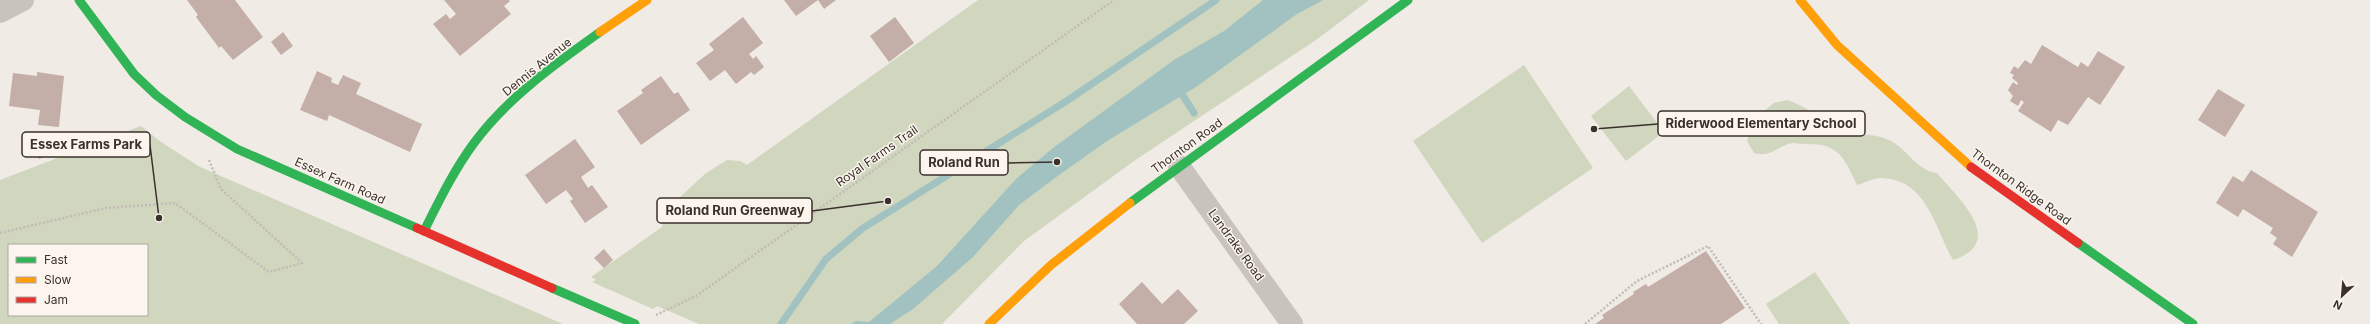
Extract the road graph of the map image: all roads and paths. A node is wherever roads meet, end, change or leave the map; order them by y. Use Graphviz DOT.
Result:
graph roads {
  1 [pos="23,0"];
  2 [pos="79,0"];
  3 [pos="647,0"];
  4 [pos="1114,0"];
  5 [pos="1408,0"];
  6 [pos="1800,0"];
  7 [pos="0,12"];
  8 [pos="202,128"];
  9 [pos="1179,166"];
  10 [pos="424,231"];
  11 [pos="0,233"];
  12 [pos="654,318"];
  13 [pos="635,324"];
  14 [pos="989,324"];
  15 [pos="1292,324"];
  16 [pos="1585,324"];
  17 [pos="1761,324"];
  18 [pos="2194,324"];
  1 -- 7 [label="street"];
  2 -- 8 [label="street, Essex Farm Road"];
  3 -- 10 [label="street, Dennis Avenue"];
  4 -- 12 [label="path, Royal Farms Trail"];
  5 -- 9 [label="street, Thornton Road"];
  6 -- 18 [label="street, Thornton Ridge Road"];
  8 -- 10 [label="street, Essex Farm Road"];
  8 -- 11 [label="path"];
  9 -- 14 [label="street, Thornton Road"];
  9 -- 15 [label="street, Landrake Road"];
  10 -- 13 [label="street, Essex Farm Road"];
  16 -- 17 [label="path"];
}
